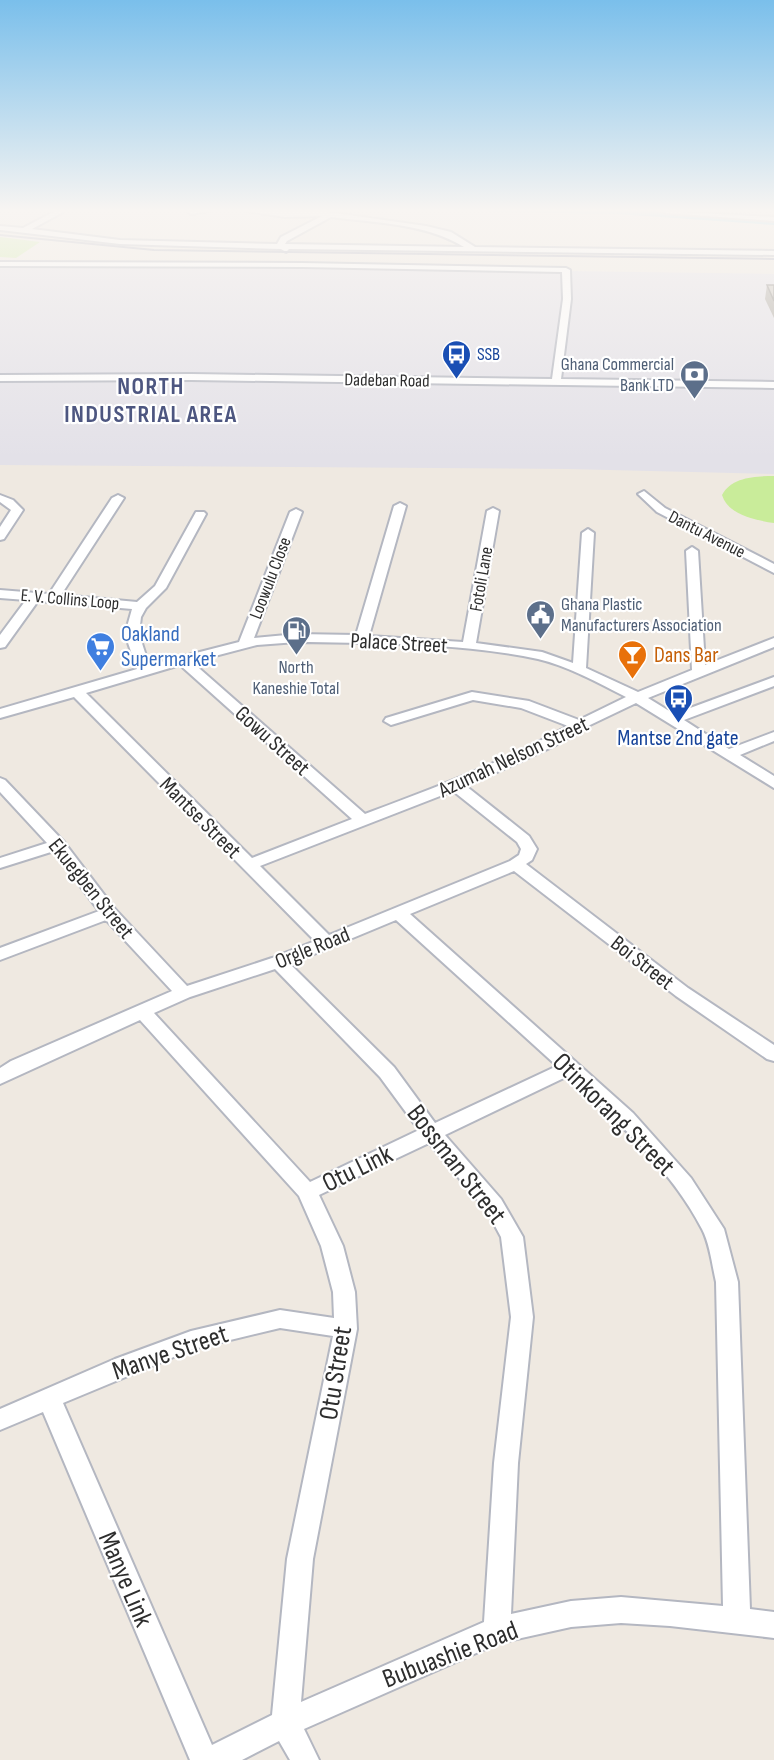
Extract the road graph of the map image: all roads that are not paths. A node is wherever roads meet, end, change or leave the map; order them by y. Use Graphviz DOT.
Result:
graph roads {
  1 [pos="567,293"];
  2 [pos="0,378"];
  3 [pos="556,383"];
  4 [pos="774,385"];
  5 [pos="644,494"];
  6 [pos="0,498"];
  7 [pos="118,498"];
  8 [pos="399,506"];
  9 [pos="493,511"];
  10 [pos="296,512"];
  11 [pos="200,514"];
  12 [pos="588,533"];
  13 [pos="0,536"];
  14 [pos="692,551"];
  15 [pos="774,569"];
  16 [pos="0,594"];
  17 [pos="35,596"];
  18 [pos="54,597"];
  19 [pos="140,606"];
  20 [pos="361,639"];
  21 [pos="774,642"];
  22 [pos="245,643"];
  23 [pos="0,644"];
  24 [pos="470,646"];
  25 [pos="182,660"];
  26 [pos="579,670"];
  27 [pos="144,671"];
  28 [pos="699,671"];
  29 [pos="774,681"];
  30 [pos="76,691"];
  31 [pos="637,696"];
  32 [pos="0,714"];
  33 [pos="673,719"];
  34 [pos="391,721"];
  35 [pos="580,725"];
  36 [pos="774,736"];
  37 [pos="729,754"];
  38 [pos="0,783"];
  39 [pos="774,783"];
  40 [pos="455,785"];
  41 [pos="363,820"];
  42 [pos="58,845"];
  43 [pos="0,863"];
  44 [pos="516,864"];
  45 [pos="249,865"];
  46 [pos="398,912"];
  47 [pos="109,913"];
  48 [pos="326,942"];
  49 [pos="0,954"];
  50 [pos="278,962"];
  51 [pos="184,993"];
  52 [pos="143,1012"];
  53 [pos="774,1054"];
  54 [pos="569,1068"];
  55 [pos="0,1077"];
  56 [pos="431,1132"];
  57 [pos="307,1192"];
  58 [pos="346,1329"];
  59 [pos="49,1398"];
  60 [pos="0,1420"];
  61 [pos="737,1621"];
  62 [pos="774,1625"];
  63 [pos="497,1630"];
  64 [pos="285,1723"];
  65 [pos="204,1760"];
  66 [pos="212,1760"];
  67 [pos="305,1760"];
  1 -- 3 [label="street"];
  2 -- 3 [label="street, Dadeban Road"];
  3 -- 4 [label="street, Dadeban Road"];
  5 -- 15 [label="street, Dantu Avenue"];
  6 -- 13 [label="street"];
  7 -- 18 [label="street"];
  8 -- 20 [label="street"];
  9 -- 24 [label="street, Fotoli Lane"];
  10 -- 22 [label="street, Loowulu Close"];
  11 -- 19 [label="street"];
  12 -- 26 [label="street"];
  14 -- 28 [label="street"];
  16 -- 17 [label="street, E. V. Collins Loop"];
  17 -- 18 [label="street, E. V. Collins Loop"];
  17 -- 23 [label="street"];
  18 -- 19 [label="street, E. V. Collins Loop"];
  19 -- 27 [label="street"];
  20 -- 22 [label="street, Palace Street"];
  20 -- 24 [label="street, Palace Street"];
  21 -- 28 [label="street, Azumah Nelson Street"];
  22 -- 25 [label="street, Palace Street"];
  24 -- 26 [label="street, Palace Street"];
  25 -- 27 [label="street, Palace Street"];
  25 -- 41 [label="street, Gowu Street"];
  26 -- 31 [label="street, Palace Street"];
  27 -- 30 [label="street, Palace Street"];
  28 -- 31 [label="street, Azumah Nelson Street"];
  29 -- 33 [label="street"];
  30 -- 32 [label="street, Palace Street"];
  30 -- 45 [label="street, Mantse Street"];
  31 -- 33 [label="street, Palace Street"];
  31 -- 35 [label="street, Azumah Nelson Street"];
  33 -- 37 [label="street, Palace Street"];
  34 -- 35 [label="street"];
  35 -- 40 [label="street, Azumah Nelson Street"];
  36 -- 37 [label="street"];
  37 -- 39 [label="street, Palace Street"];
  38 -- 42 [label="street, Ekuegben Street"];
  40 -- 41 [label="street, Azumah Nelson Street"];
  40 -- 44 [label="street"];
  41 -- 45 [label="street, Azumah Nelson Street"];
  42 -- 43 [label="street"];
  42 -- 47 [label="street, Ekuegben Street"];
  44 -- 46 [label="street, Orgle Road"];
  44 -- 53 [label="street, Boi Street"];
  45 -- 48 [label="street, Mantse Street"];
  46 -- 48 [label="street, Orgle Road"];
  46 -- 54 [label="street, Otinkorang Street"];
  47 -- 49 [label="street"];
  47 -- 51 [label="street, Ekuegben Street"];
  48 -- 50 [label="street, Orgle Road"];
  50 -- 51 [label="street, Orgle Road"];
  50 -- 56 [label="street, Bossman Street"];
  51 -- 52 [label="street, Orgle Road"];
  52 -- 55 [label="street, Orgle Road"];
  52 -- 57 [label="street, Otu Street"];
  54 -- 56 [label="street, Otu Link"];
  54 -- 61 [label="street, Otinkorang Street"];
  56 -- 57 [label="street, Otu Link"];
  56 -- 63 [label="street, Bossman Street"];
  57 -- 58 [label="street, Otu Street"];
  58 -- 59 [label="street, Manye Street"];
  58 -- 64 [label="street, Otu Street"];
  59 -- 60 [label="street, Manye Street"];
  59 -- 65 [label="street, Manye Link"];
  61 -- 62 [label="street, Bubuashie Road"];
  61 -- 63 [label="street, Bubuashie Road"];
  63 -- 64 [label="street, Bubuashie Road"];
  64 -- 66 [label="street, Bubuashie Road"];
  64 -- 67 [label="street"];
}
